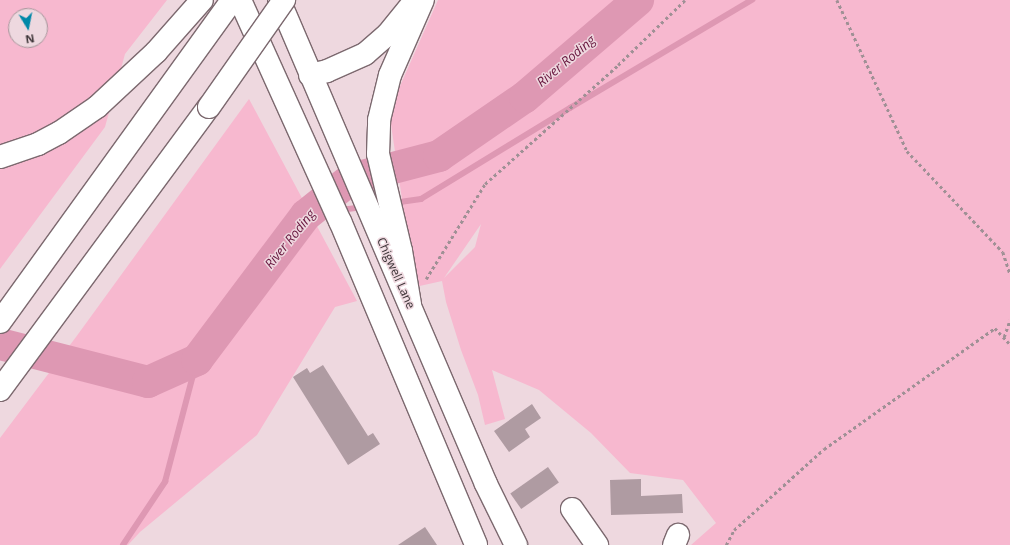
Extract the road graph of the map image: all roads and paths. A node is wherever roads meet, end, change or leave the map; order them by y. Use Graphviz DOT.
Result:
graph roads {
  1 [pos="202,0"];
  2 [pos="232,0"];
  3 [pos="240,0"];
  4 [pos="279,0"];
  5 [pos="284,0"];
  6 [pos="415,0"];
  7 [pos="423,0"];
  8 [pos="685,0"];
  9 [pos="837,0"];
  10 [pos="272,72"];
  11 [pos="310,75"];
  12 [pos="0,157"];
  13 [pos="381,213"];
  14 [pos="1010,274"];
  15 [pos="410,304"];
  16 [pos="5,315"];
  17 [pos="1010,320"];
  18 [pos="1004,337"];
  19 [pos="1010,344"];
  20 [pos="0,390"];
  21 [pos="572,510"];
  22 [pos="476,545"];
  23 [pos="516,545"];
  24 [pos="597,545"];
  25 [pos="726,545"];
  1 -- 12 [label="main road"];
  2 -- 16 [label="main road"];
  3 -- 10 [label="main road"];
  4 -- 11 [label="main road"];
  5 -- 20 [label="main road, bridge"];
  6 -- 11 [label="main road"];
  7 -- 13 [label="main road"];
  8 -- 15 [label="path"];
  9 -- 14 [label="path"];
  10 -- 11 [label="main road"];
  10 -- 22 [label="main road"];
  11 -- 13 [label="main road"];
  13 -- 15 [label="main road, Chigwell Lane"];
  15 -- 23 [label="main road, Chigwell Lane"];
  17 -- 18 [label="path"];
  18 -- 19 [label="path"];
  18 -- 25 [label="path"];
  21 -- 24 [label="main road"];
}
